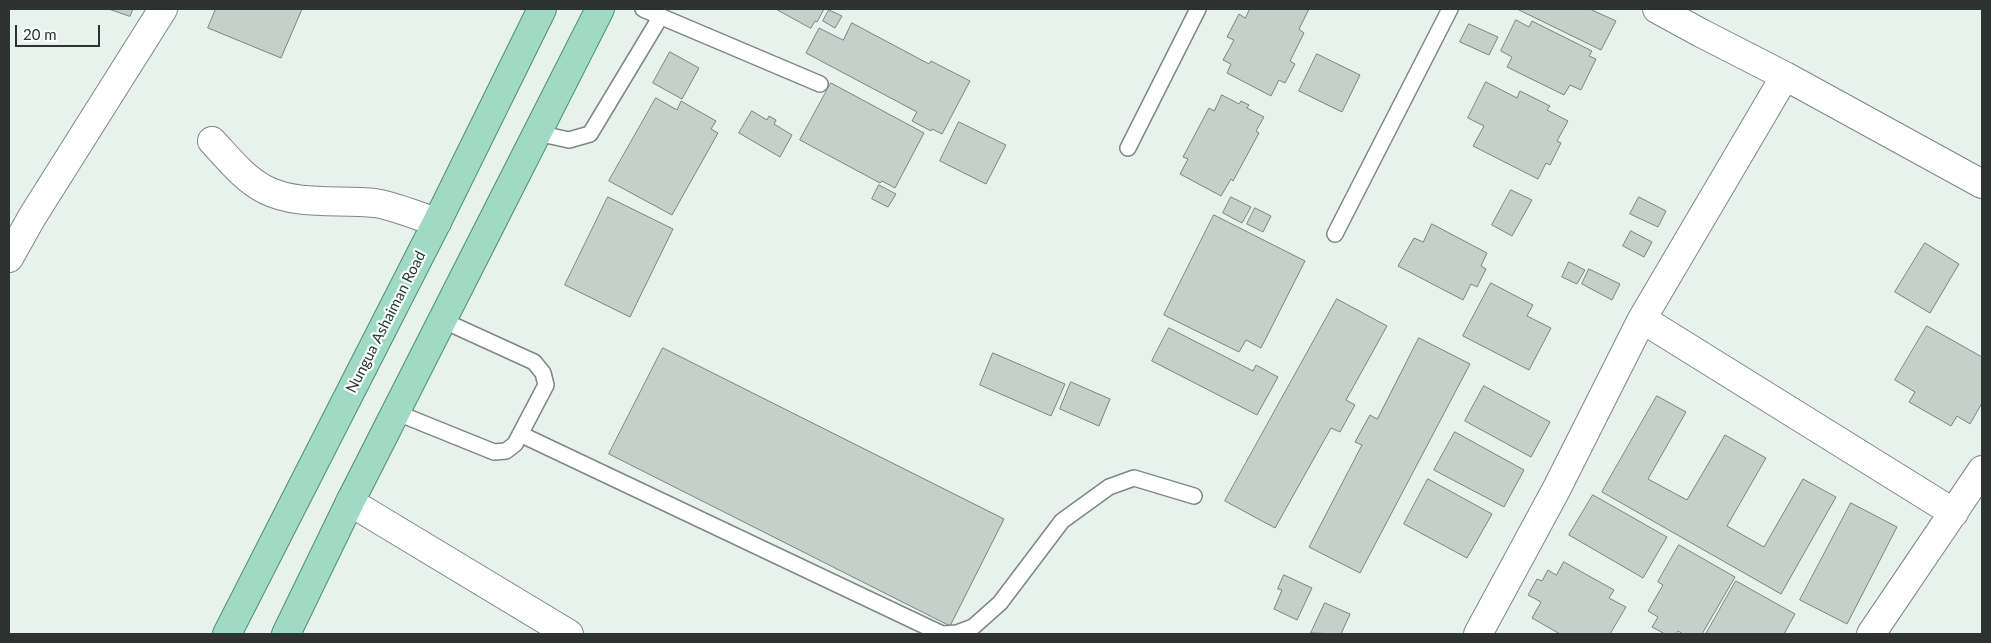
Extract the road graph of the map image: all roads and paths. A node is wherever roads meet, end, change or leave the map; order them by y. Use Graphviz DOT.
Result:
graph roads {
  1 [pos="163,9"];
  2 [pos="542,9"];
  3 [pos="600,9"];
  4 [pos="643,9"];
  5 [pos="1198,9"];
  6 [pos="1450,9"];
  7 [pos="1657,9"];
  8 [pos="661,16"];
  9 [pos="1785,76"];
  10 [pos="820,84"];
  11 [pos="538,133"];
  12 [pos="212,141"];
  13 [pos="1128,148"];
  14 [pos="1982,184"];
  15 [pos="437,222"];
  16 [pos="1334,234"];
  17 [pos="9,258"];
  18 [pos="1642,319"];
  19 [pos="442,320"];
  20 [pos="395,412"];
  21 [pos="520,434"];
  22 [pos="1982,470"];
  23 [pos="1194,496"];
  24 [pos="350,502"];
  25 [pos="1954,512"];
  26 [pos="227,634"];
  27 [pos="286,634"];
  28 [pos="569,634"];
  29 [pos="942,634"];
  30 [pos="1478,634"];
  31 [pos="1871,634"];
  1 -- 17 [label="street"];
  2 -- 15 [label="main road, Nungua Ashaiman Road"];
  3 -- 11 [label="main road"];
  4 -- 8 [label="lane"];
  5 -- 13 [label="lane"];
  6 -- 16 [label="lane"];
  7 -- 9 [label="street"];
  8 -- 10 [label="lane"];
  8 -- 11 [label="lane"];
  9 -- 14 [label="street"];
  9 -- 18 [label="street"];
  11 -- 19 [label="main road"];
  12 -- 15 [label="street"];
  15 -- 26 [label="main road, Nungua Ashaiman Road"];
  18 -- 25 [label="street"];
  18 -- 30 [label="street"];
  19 -- 20 [label="main road"];
  19 -- 21 [label="lane"];
  20 -- 21 [label="lane"];
  20 -- 24 [label="main road"];
  21 -- 29 [label="lane"];
  22 -- 25 [label="street"];
  23 -- 29 [label="lane"];
  24 -- 27 [label="main road"];
  24 -- 28 [label="street"];
  25 -- 31 [label="street"];
}
